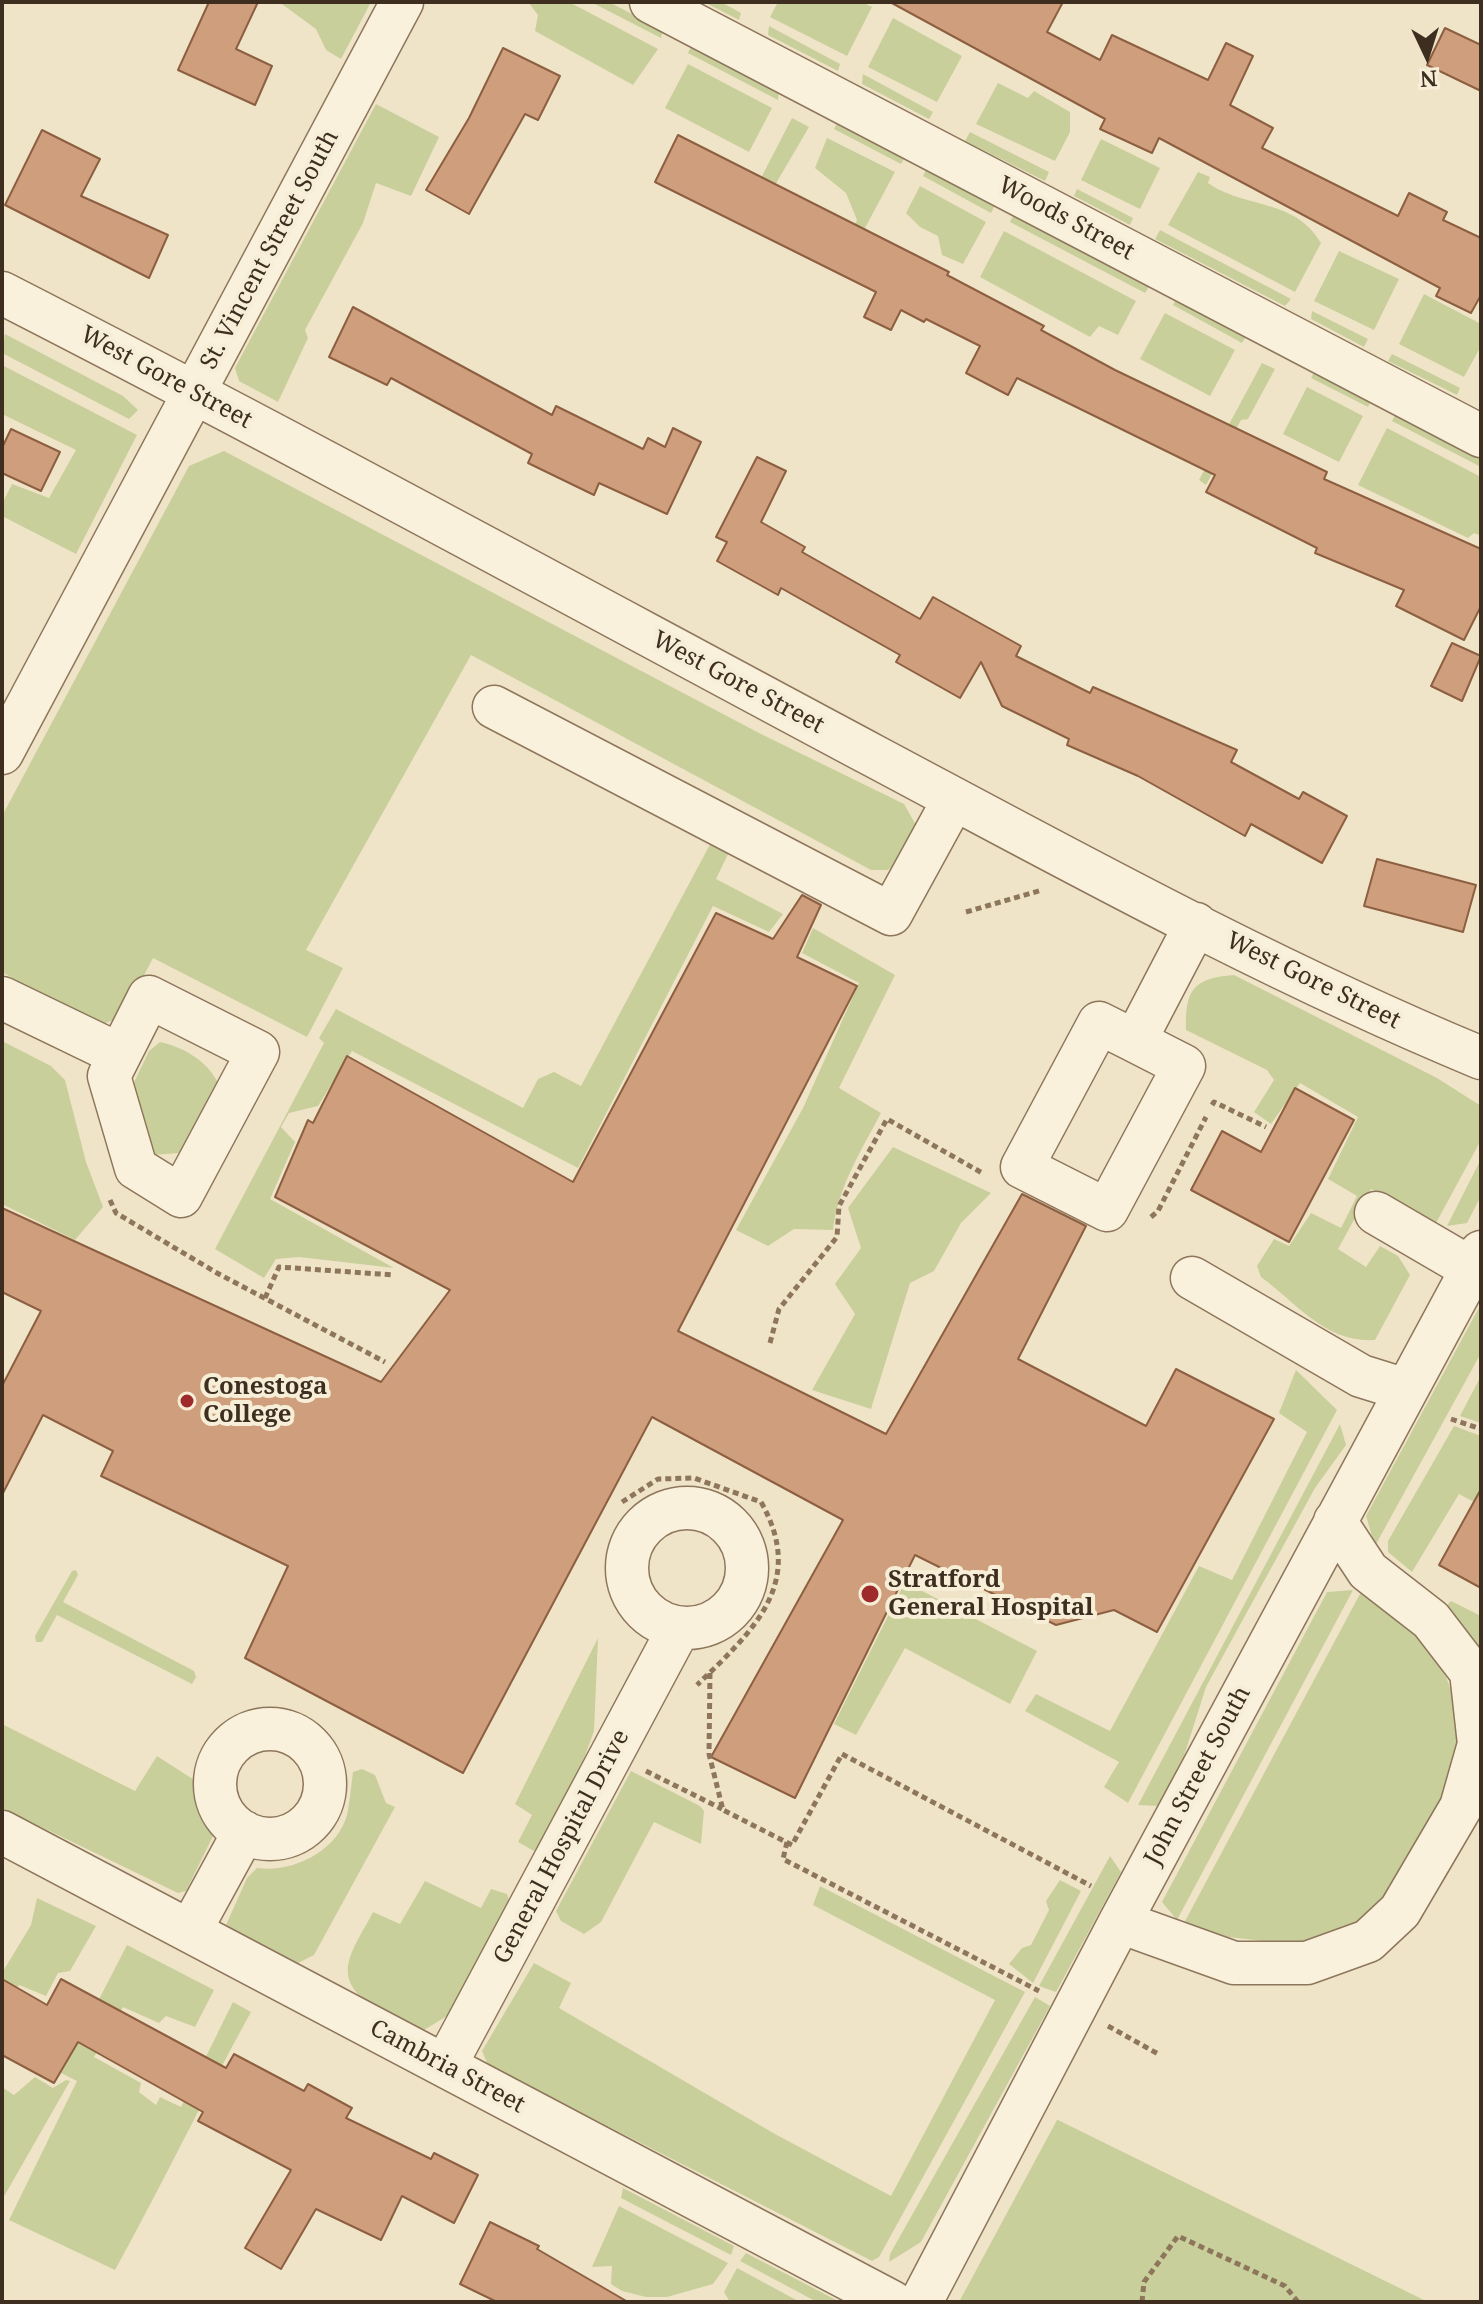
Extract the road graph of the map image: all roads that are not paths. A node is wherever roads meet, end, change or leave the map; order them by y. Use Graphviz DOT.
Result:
graph roads {
  1 [pos="402,2"];
  2 [pos="651,2"];
  3 [pos="2,293"];
  4 [pos="195,392"];
  5 [pos="1481,436"];
  6 [pos="494,707"];
  7 [pos="2,753"];
  8 [pos="954,799"];
  9 [pos="1196,924"];
  10 [pos="2,998"];
  11 [pos="1135,1041"];
  12 [pos="118,1054"];
  13 [pos="1481,1058"];
  14 [pos="1376,1213"];
  15 [pos="1476,1260"];
  16 [pos="1192,1278"];
  17 [pos="1406,1390"];
  18 [pos="1335,1521"];
  19 [pos="679,1628"];
  20 [pos="2,1832"];
  21 [pos="244,1832"];
  22 [pos="1120,1922"];
  23 [pos="190,1931"];
  24 [pos="445,2066"];
  25 [pos="892,2302"];
  26 [pos="921,2302"];
  1 -- 4 [label="street, St. Vincent Street South"];
  2 -- 5 [label="street, Woods Street"];
  3 -- 4 [label="street, West Gore Street"];
  4 -- 7 [label="street, St. Vincent Street South"];
  4 -- 8 [label="street, West Gore Street"];
  6 -- 8 [label="street"];
  8 -- 9 [label="street, West Gore Street"];
  9 -- 11 [label="street"];
  9 -- 13 [label="street, West Gore Street"];
  10 -- 12 [label="street"];
  14 -- 15 [label="street"];
  15 -- 17 [label="street, John Street South"];
  16 -- 17 [label="street"];
  17 -- 18 [label="street, John Street South"];
  18 -- 22 [label="street, John Street South"];
  18 -- 22 [label="street"];
  19 -- 24 [label="street, General Hospital Drive"];
  20 -- 23 [label="street, Cambria Street"];
  21 -- 23 [label="street"];
  22 -- 26 [label="street, John Street South"];
  23 -- 24 [label="street, Cambria Street"];
  24 -- 25 [label="street, Cambria Street"];
}
